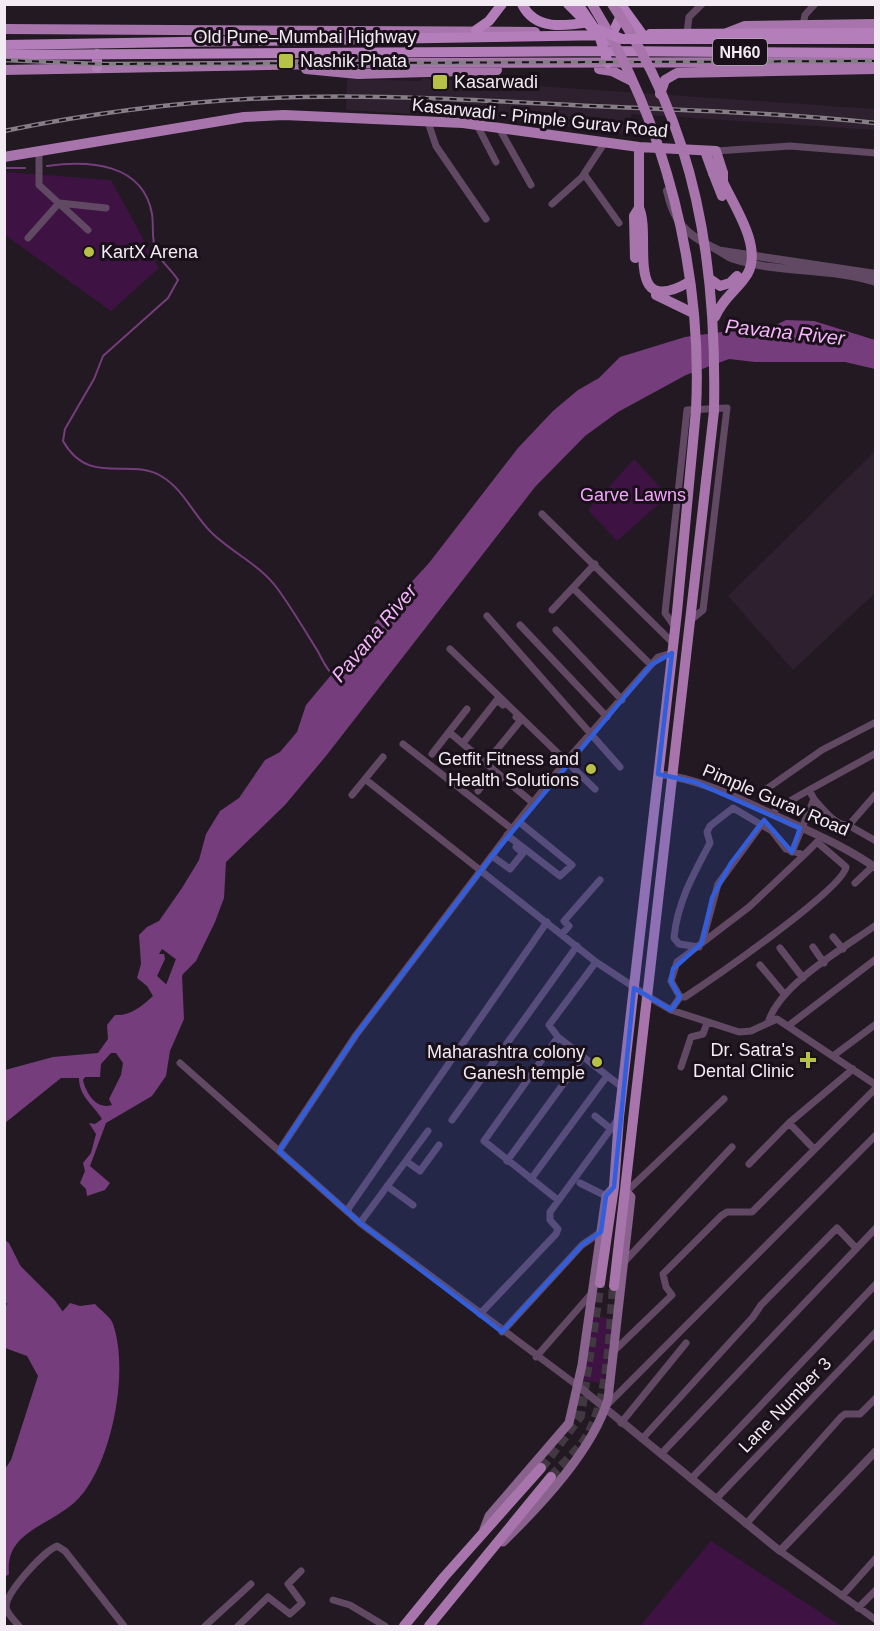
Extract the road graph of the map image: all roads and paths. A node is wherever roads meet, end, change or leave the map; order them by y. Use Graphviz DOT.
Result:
graph roads {
  1 [pos="502,4"];
  2 [pos="522,4"];
  3 [pos="568,4"];
  4 [pos="578,4"];
  5 [pos="592,4"];
  6 [pos="612,4"];
  7 [pos="702,4"];
  8 [pos="815,4"];
  9 [pos="625,6"];
  10 [pos="590,22"];
  11 [pos="576,24"];
  12 [pos="876,24"];
  13 [pos="803,25"];
  14 [pos="4,29"];
  15 [pos="476,30"];
  16 [pos="687,33"];
  17 [pos="727,33"];
  18 [pos="876,33"];
  19 [pos="642,34"];
  20 [pos="612,35"];
  21 [pos="584,36"];
  22 [pos="876,39"];
  23 [pos="602,44"];
  24 [pos="4,45"];
  25 [pos="876,53"];
  26 [pos="97,54"];
  27 [pos="4,55"];
  28 [pos="876,62"];
  29 [pos="608,63"];
  30 [pos="294,65"];
  31 [pos="98,68"];
  32 [pos="871,69"];
  33 [pos="4,70"];
  34 [pos="632,81"];
  35 [pos="660,94"];
  36 [pos="428,122"];
  37 [pos="477,125"];
  38 [pos="499,128"];
  39 [pos="605,142"];
  40 [pos="639,147"];
  41 [pos="654,147"];
  42 [pos="711,151"];
  43 [pos="39,152"];
  44 [pos="876,153"];
  45 [pos="4,157"];
  46 [pos="496,162"];
  47 [pos="718,173"];
  48 [pos="584,174"];
  49 [pos="531,185"];
  50 [pos="59,203"];
  51 [pos="552,204"];
  52 [pos="106,208"];
  53 [pos="639,208"];
  54 [pos="486,219"];
  55 [pos="619,223"];
  56 [pos="87,230"];
  57 [pos="28,238"];
  58 [pos="721,251"];
  59 [pos="876,274"];
  60 [pos="710,279"];
  61 [pos="689,282"];
  62 [pos="876,282"];
  63 [pos="693,314"];
  64 [pos="714,319"];
  65 [pos="542,514"];
  66 [pos="595,564"];
  67 [pos="573,588"];
  68 [pos="552,610"];
  69 [pos="487,616"];
  70 [pos="692,620"];
  71 [pos="520,625"];
  72 [pos="675,627"];
  73 [pos="556,630"];
  74 [pos="673,648"];
  75 [pos="450,649"];
  76 [pos="651,665"];
  77 [pos="622,700"];
  78 [pos="467,709"];
  79 [pos="607,717"];
  80 [pos="876,722"];
  81 [pos="449,732"];
  82 [pos="592,735"];
  83 [pos="462,743"];
  84 [pos="403,744"];
  85 [pos="876,753"];
  86 [pos="432,754"];
  87 [pos="383,757"];
  88 [pos="566,761"];
  89 [pos="486,763"];
  90 [pos="620,767"];
  91 [pos="494,770"];
  92 [pos="658,774"];
  93 [pos="674,776"];
  94 [pos="365,778"];
  95 [pos="595,789"];
  96 [pos="809,790"];
  97 [pos="477,791"];
  98 [pos="876,794"];
  99 [pos="352,795"];
  100 [pos="814,799"];
  101 [pos="533,803"];
  102 [pos="518,821"];
  103 [pos="761,825"];
  104 [pos="848,825"];
  105 [pos="800,828"];
  106 [pos="508,834"];
  107 [pos="876,841"];
  108 [pos="792,852"];
  109 [pos="804,855"];
  110 [pos="492,856"];
  111 [pos="874,867"];
  112 [pos="482,870"];
  113 [pos="600,880"];
  114 [pos="855,883"];
  115 [pos="547,922"];
  116 [pos="876,925"];
  117 [pos="562,934"];
  118 [pos="833,937"];
  119 [pos="701,945"];
  120 [pos="577,946"];
  121 [pos="813,947"];
  122 [pos="780,948"];
  123 [pos="843,949"];
  124 [pos="876,959"];
  125 [pos="596,962"];
  126 [pos="824,963"];
  127 [pos="760,965"];
  128 [pos="803,978"];
  129 [pos="634,987"];
  130 [pos="785,995"];
  131 [pos="649,997"];
  132 [pos="680,997"];
  133 [pos="671,1010"];
  134 [pos="769,1020"];
  135 [pos="707,1023"];
  136 [pos="876,1024"];
  137 [pos="788,1026"];
  138 [pos="558,1037"];
  139 [pos="833,1056"];
  140 [pos="583,1057"];
  141 [pos="180,1063"];
  142 [pos="681,1067"];
  143 [pos="853,1069"];
  144 [pos="607,1076"];
  145 [pos="876,1086"];
  146 [pos="623,1088"];
  147 [pos="724,1099"];
  148 [pos="595,1116"];
  149 [pos="620,1117"];
  150 [pos="453,1120"];
  151 [pos="789,1123"];
  152 [pos="611,1129"];
  153 [pos="428,1131"];
  154 [pos="876,1135"];
  155 [pos="439,1145"];
  156 [pos="732,1147"];
  157 [pos="814,1149"];
  158 [pos="279,1151"];
  159 [pos="406,1161"];
  160 [pos="507,1161"];
  161 [pos="749,1164"];
  162 [pos="531,1179"];
  163 [pos="580,1182"];
  164 [pos="387,1186"];
  165 [pos="614,1187"];
  166 [pos="626,1192"];
  167 [pos="606,1196"];
  168 [pos="558,1200"];
  169 [pos="413,1205"];
  170 [pos="349,1213"];
  171 [pos="360,1222"];
  172 [pos="876,1228"];
  173 [pos="600,1232"];
  174 [pos="856,1248"];
  175 [pos="625,1261"];
  176 [pos="876,1284"];
  177 [pos="614,1286"];
  178 [pos="596,1288"];
  179 [pos="480,1314"];
  180 [pos="502,1332"];
  181 [pos="876,1332"];
  182 [pos="686,1343"];
  183 [pos="614,1351"];
  184 [pos="536,1357"];
  185 [pos="578,1386"];
  186 [pos="876,1398"];
  187 [pos="606,1408"];
  188 [pos="621,1423"];
  189 [pos="642,1439"];
  190 [pos="876,1451"];
  191 [pos="661,1454"];
  192 [pos="541,1468"];
  193 [pos="551,1478"];
  194 [pos="691,1479"];
  195 [pos="716,1499"];
  196 [pos="746,1524"];
  197 [pos="483,1531"];
  198 [pos="780,1551"];
  199 [pos="485,1557"];
  200 [pos="876,1558"];
  201 [pos="300,1571"];
  202 [pos="251,1584"];
  203 [pos="876,1590"];
  204 [pos="842,1596"];
  205 [pos="333,1600"];
  206 [pos="858,1608"];
  207 [pos="876,1620"];
  208 [pos="211,1625"];
  209 [pos="19,1626"];
  210 [pos="124,1626"];
  211 [pos="238,1626"];
  212 [pos="385,1626"];
  213 [pos="404,1626"];
  214 [pos="429,1626"];
  1 -- 15 [label="highway"];
  2 -- 11 [label="highway"];
  3 -- 22 [label="highway, bridge"];
  4 -- 10 [label="highway"];
  5 -- 34 [label="main road, bridge"];
  6 -- 35 [label="main road, bridge"];
  7 -- 16 [label="street"];
  8 -- 13 [label="street"];
  9 -- 19 [label="highway"];
  9 -- 20 [label="highway"];
  10 -- 11 [label="highway"];
  10 -- 23 [label="highway"];
  11 -- 21 [label="highway"];
  12 -- 13 [label="main road"];
  13 -- 17 [label="main road"];
  14 -- 15 [label="main road"];
  15 -- 21 [label="main road"];
  16 -- 17 [label="highway, NH60"];
  16 -- 19 [label="highway, NH60"];
  17 -- 18 [label="highway, NH60"];
  19 -- 20 [label="highway, NH60"];
  20 -- 23 [label="highway, NH60"];
  21 -- 23 [label="highway"];
  21 -- 24 [label="highway"];
  23 -- 25 [label="highway, NH60"];
  23 -- 26 [label="highway, Old Pune–Mumbai Highway"];
  23 -- 29 [label="highway"];
  26 -- 27 [label="highway, Old Pune–Mumbai Highway"];
  26 -- 31 [label="highway"];
  28 -- 29 [label="main road"];
  29 -- 30 [label="main road"];
  30 -- 31 [label="main road"];
  30 -- 34 [label="main road"];
  31 -- 33 [label="main road"];
  32 -- 35 [label="main road"];
  34 -- 61 [label="main road, bridge"];
  35 -- 60 [label="main road, bridge"];
  36 -- 37 [label="main road, Kasarwadi - Pimple Gurav Road"];
  36 -- 43 [label="main road, Kasarwadi - Pimple Gurav Road"];
  36 -- 54 [label="street"];
  37 -- 38 [label="main road, Kasarwadi - Pimple Gurav Road"];
  37 -- 46 [label="street"];
  38 -- 39 [label="main road, Kasarwadi - Pimple Gurav Road"];
  38 -- 49 [label="street"];
  39 -- 40 [label="main road, Kasarwadi - Pimple Gurav Road"];
  39 -- 48 [label="street"];
  40 -- 41 [label="main road, Kasarwadi - Pimple Gurav Road"];
  40 -- 53 [label="main road"];
  41 -- 42 [label="main road, Kasarwadi - Pimple Gurav Road"];
  41 -- 58 [label="street"];
  42 -- 44 [label="street"];
  42 -- 47 [label="main road"];
  43 -- 45 [label="main road, Kasarwadi - Pimple Gurav Road"];
  43 -- 50 [label="street"];
  47 -- 60 [label="main road, bridge"];
  47 -- 64 [label="main road, bridge"];
  48 -- 51 [label="street"];
  48 -- 55 [label="street"];
  50 -- 52 [label="street"];
  50 -- 56 [label="street"];
  50 -- 57 [label="street"];
  53 -- 61 [label="main road"];
  53 -- 63 [label="main road"];
  58 -- 59 [label="street"];
  58 -- 62 [label="street"];
  60 -- 64 [label="main road, bridge"];
  61 -- 63 [label="main road, bridge"];
  63 -- 72 [label="main road, bridge"];
  64 -- 70 [label="main road, bridge"];
  65 -- 66 [label="street"];
  66 -- 67 [label="street"];
  66 -- 74 [label="street"];
  67 -- 68 [label="street"];
  67 -- 76 [label="street"];
  69 -- 82 [label="street"];
  70 -- 72 [label="street"];
  70 -- 93 [label="main road"];
  71 -- 79 [label="street"];
  72 -- 74 [label="main road"];
  73 -- 77 [label="street"];
  74 -- 76 [label="street"];
  74 -- 92 [label="main road"];
  75 -- 88 [label="street"];
  76 -- 77 [label="street"];
  77 -- 79 [label="street"];
  78 -- 81 [label="street"];
  79 -- 82 [label="street"];
  80 -- 96 [label="street"];
  81 -- 83 [label="street"];
  81 -- 86 [label="street"];
  82 -- 88 [label="street"];
  82 -- 90 [label="street"];
  83 -- 89 [label="street"];
  83 -- 89 [label="street"];
  84 -- 106 [label="street"];
  85 -- 96 [label="street"];
  87 -- 94 [label="street"];
  88 -- 95 [label="street"];
  88 -- 101 [label="street"];
  89 -- 91 [label="street"];
  91 -- 97 [label="street"];
  91 -- 101 [label="street"];
  92 -- 93 [label="street, Pimple Gurav Road"];
  92 -- 129 [label="main road"];
  93 -- 105 [label="street, Pimple Gurav Road"];
  93 -- 131 [label="main road"];
  94 -- 99 [label="street"];
  94 -- 112 [label="street"];
  96 -- 100 [label="street"];
  98 -- 104 [label="street"];
  100 -- 104 [label="street"];
  100 -- 105 [label="street"];
  101 -- 102 [label="street"];
  102 -- 106 [label="street"];
  102 -- 106 [label="street"];
  103 -- 108 [label="street"];
  103 -- 119 [label="street"];
  103 -- 119 [label="street"];
  104 -- 107 [label="street"];
  105 -- 108 [label="street"];
  105 -- 111 [label="street, Pimple Gurav Road"];
  106 -- 110 [label="street"];
  106 -- 110 [label="street"];
  108 -- 109 [label="street"];
  109 -- 119 [label="street"];
  109 -- 132 [label="street"];
  110 -- 112 [label="street"];
  111 -- 114 [label="street"];
  112 -- 115 [label="street"];
  112 -- 158 [label="street"];
  113 -- 117 [label="street"];
  115 -- 117 [label="street"];
  115 -- 170 [label="street"];
  116 -- 123 [label="street"];
  117 -- 120 [label="street"];
  118 -- 123 [label="street"];
  119 -- 132 [label="street"];
  120 -- 125 [label="street"];
  120 -- 150 [label="street"];
  121 -- 126 [label="street"];
  122 -- 128 [label="street"];
  123 -- 126 [label="street"];
  124 -- 137 [label="street"];
  125 -- 129 [label="street"];
  125 -- 138 [label="street"];
  126 -- 128 [label="street"];
  127 -- 130 [label="street"];
  128 -- 130 [label="street"];
  129 -- 131 [label="street"];
  129 -- 146 [label="main road"];
  130 -- 134 [label="street"];
  131 -- 133 [label="street"];
  131 -- 166 [label="main road"];
  132 -- 133 [label="street"];
  133 -- 135 [label="street"];
  134 -- 135 [label="street"];
  134 -- 137 [label="street"];
  135 -- 142 [label="street"];
  136 -- 139 [label="street"];
  137 -- 139 [label="street"];
  138 -- 140 [label="street"];
  138 -- 160 [label="street"];
  139 -- 143 [label="street"];
  140 -- 144 [label="street"];
  140 -- 160 [label="street"];
  141 -- 158 [label="street"];
  143 -- 145 [label="street"];
  143 -- 151 [label="street"];
  144 -- 146 [label="street"];
  144 -- 162 [label="street"];
  145 -- 157 [label="street"];
  146 -- 149 [label="main road"];
  147 -- 166 [label="street"];
  148 -- 152 [label="street"];
  149 -- 152 [label="street"];
  149 -- 165 [label="main road"];
  151 -- 157 [label="street"];
  151 -- 161 [label="street"];
  152 -- 168 [label="street"];
  153 -- 159 [label="street"];
  154 -- 187 [label="street"];
  155 -- 159 [label="street"];
  156 -- 175 [label="street"];
  157 -- 183 [label="street"];
  158 -- 170 [label="street"];
  159 -- 164 [label="street"];
  160 -- 162 [label="street"];
  162 -- 168 [label="street"];
  163 -- 167 [label="street"];
  164 -- 169 [label="street"];
  164 -- 171 [label="street"];
  165 -- 167 [label="main road"];
  165 -- 178 [label="main road"];
  166 -- 175 [label="main road"];
  166 -- 177 [label="main road"];
  167 -- 173 [label="main road"];
  168 -- 179 [label="street"];
  170 -- 171 [label="street"];
  171 -- 179 [label="street"];
  172 -- 174 [label="street"];
  173 -- 178 [label="main road"];
  173 -- 180 [label="street"];
  174 -- 189 [label="street"];
  174 -- 191 [label="street"];
  175 -- 183 [label="main road"];
  176 -- 194 [label="street"];
  178 -- 184 [label="street"];
  178 -- 185 [label="main road"];
  179 -- 180 [label="street"];
  180 -- 184 [label="street"];
  181 -- 195 [label="street, Lane Number 3"];
  182 -- 188 [label="street"];
  183 -- 187 [label="main road"];
  184 -- 185 [label="street"];
  185 -- 187 [label="street"];
  185 -- 197 [label="main road"];
  186 -- 196 [label="street"];
  187 -- 188 [label="street"];
  187 -- 199 [label="main road"];
  188 -- 189 [label="street"];
  189 -- 191 [label="street"];
  190 -- 198 [label="street"];
  191 -- 194 [label="street"];
  192 -- 197 [label="main road"];
  193 -- 199 [label="main road"];
  194 -- 195 [label="street"];
  195 -- 196 [label="street"];
  196 -- 198 [label="street"];
  197 -- 213 [label="main road"];
  198 -- 204 [label="street"];
  199 -- 214 [label="main road"];
  200 -- 204 [label="street"];
  201 -- 211 [label="street"];
  202 -- 208 [label="street"];
  203 -- 206 [label="street"];
  204 -- 206 [label="street"];
  205 -- 212 [label="street"];
  206 -- 207 [label="street"];
  209 -- 210 [label="street"];
}
